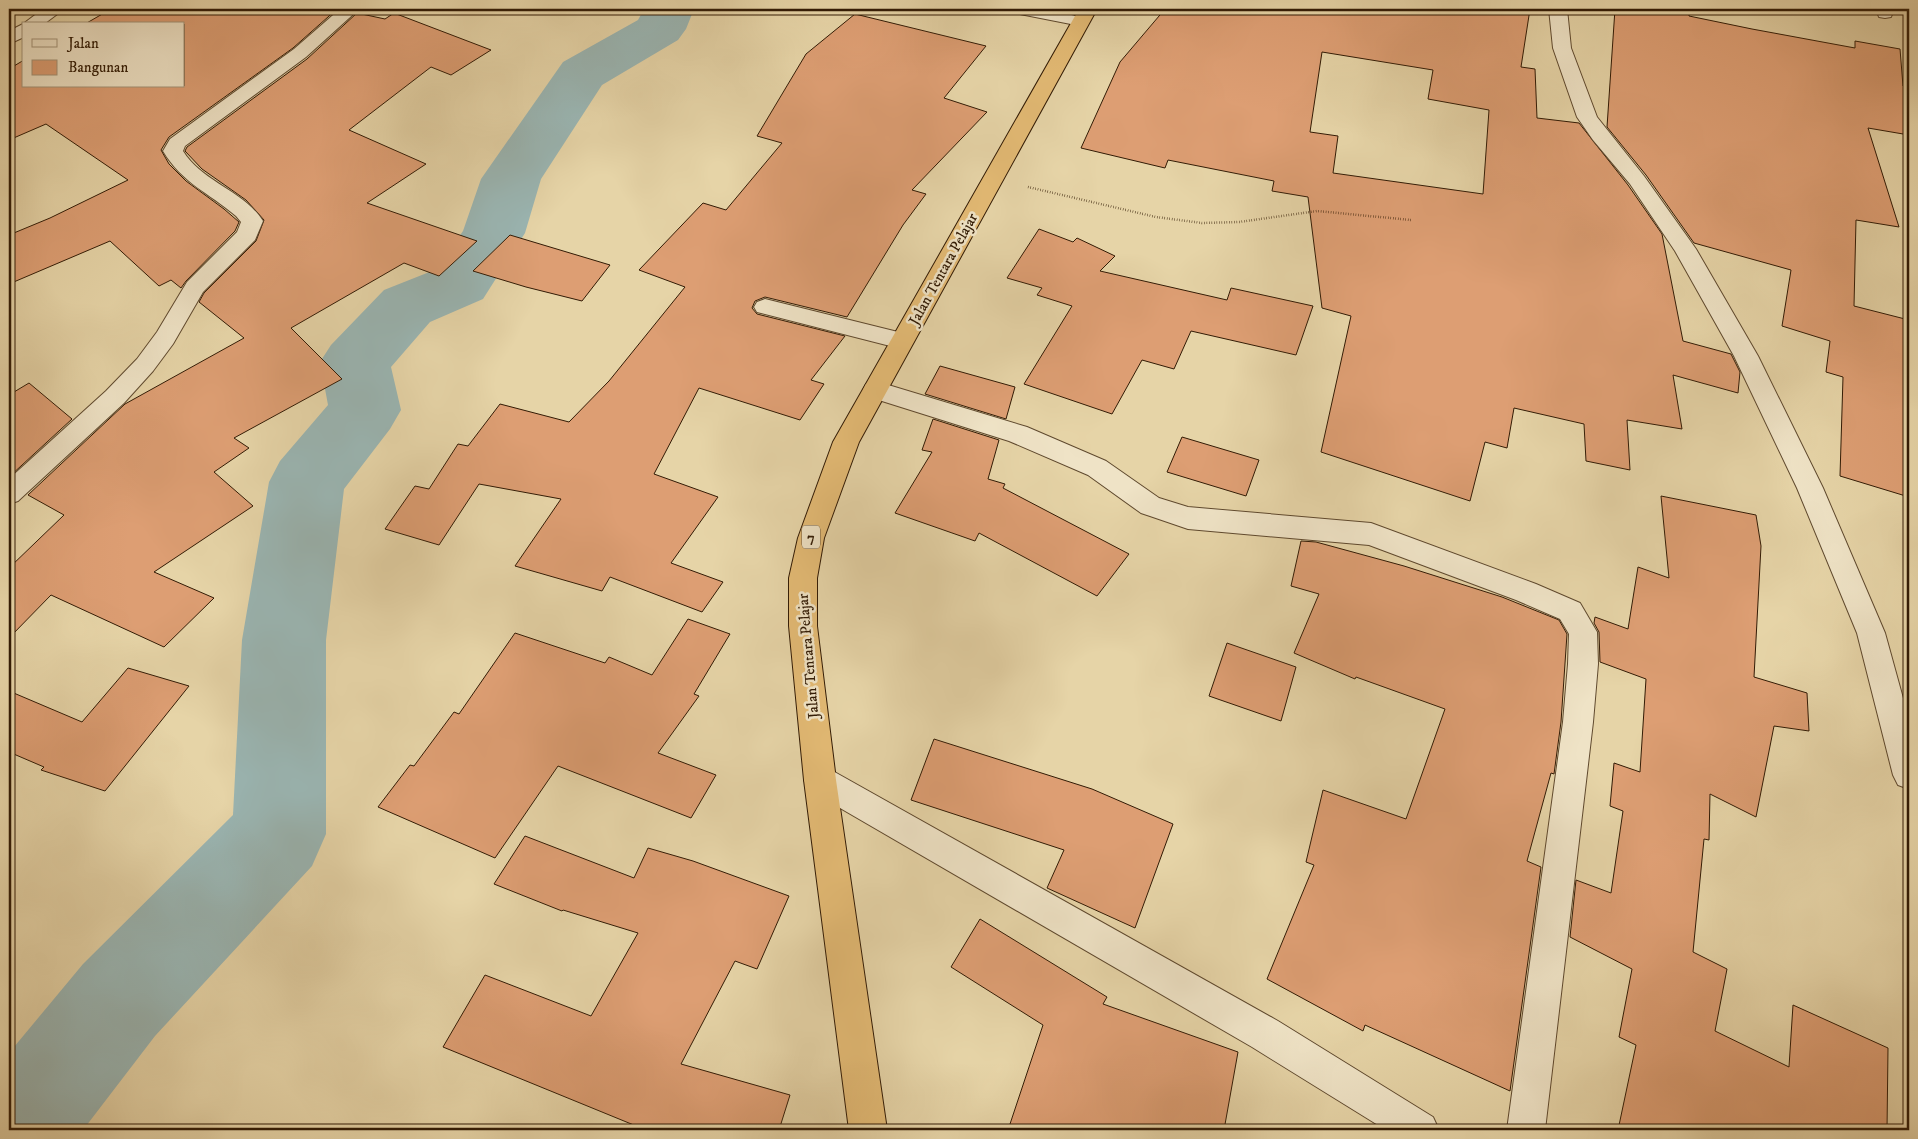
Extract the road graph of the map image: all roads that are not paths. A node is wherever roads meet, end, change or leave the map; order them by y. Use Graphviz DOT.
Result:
graph roads {
  1 [pos="55,9"];
  2 [pos="350,9"];
  3 [pos="1020,9"];
  4 [pos="1558,9"];
  5 [pos="1085,15"];
  6 [pos="35,22"];
  7 [pos="22,30"];
  8 [pos="9,39"];
  9 [pos="765,307"];
  10 [pos="902,341"];
  11 [pos="875,390"];
  12 [pos="9,494"];
  13 [pos="1909,775"];
  14 [pos="820,780"];
  15 [pos="868,1130"];
  16 [pos="1420,1130"];
  17 [pos="1526,1130"];
  1 -- 6 [label="street"];
  2 -- 12 [label="street"];
  3 -- 5 [label="lane"];
  4 -- 13 [label="street"];
  5 -- 10 [label="highway, Jalan Tentara Pelajar / 7"];
  7 -- 8 [label="street"];
  9 -- 10 [label="street"];
  10 -- 11 [label="highway, Jalan Tentara Pelajar / 7"];
  11 -- 14 [label="highway, Jalan Tentara Pelajar / 7"];
  11 -- 17 [label="street"];
  14 -- 15 [label="highway, Jalan Tentara Pelajar / 7"];
  14 -- 16 [label="street"];
}
